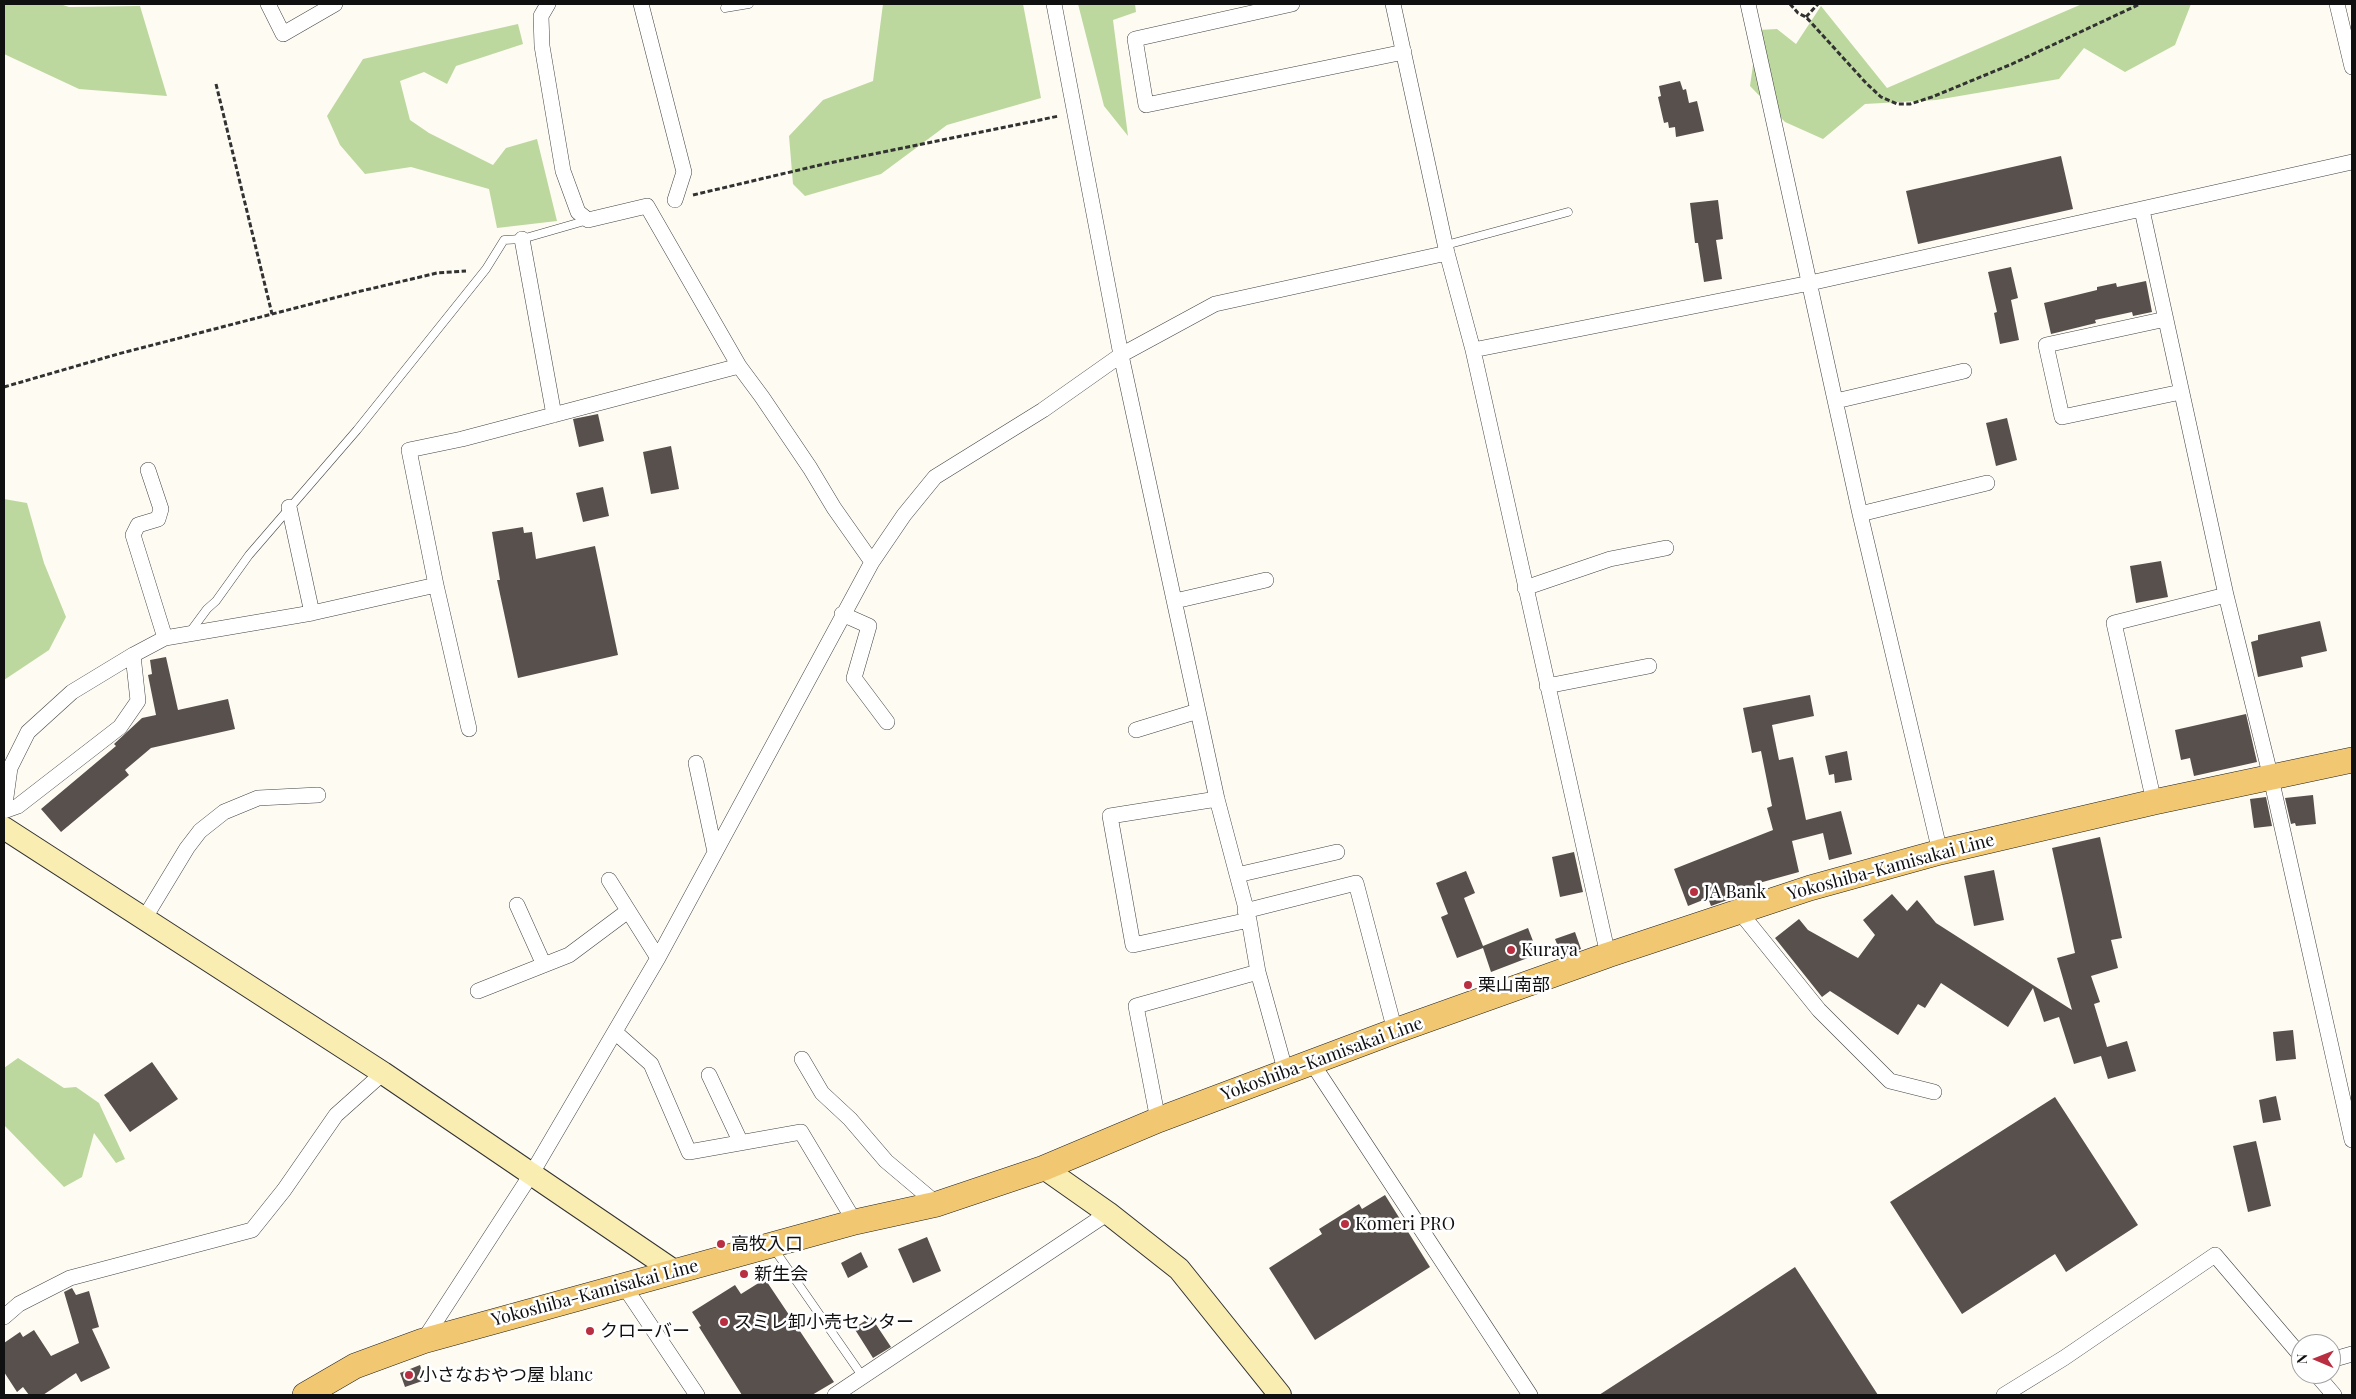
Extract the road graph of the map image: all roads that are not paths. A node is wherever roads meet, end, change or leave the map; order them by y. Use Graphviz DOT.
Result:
graph roads {
  1 [pos="268,4"];
  2 [pos="335,4"];
  3 [pos="548,4"];
  4 [pos="641,4"];
  5 [pos="750,4"];
  6 [pos="1054,4"];
  7 [pos="1292,4"];
  8 [pos="1393,4"];
  9 [pos="1748,4"];
  10 [pos="2337,4"];
  11 [pos="725,8"];
  12 [pos="1404,52"];
  13 [pos="2352,67"];
  14 [pos="2352,162"];
  15 [pos="675,200"];
  16 [pos="2142,210"];
  17 [pos="1568,212"];
  18 [pos="588,220"];
  19 [pos="522,239"];
  20 [pos="1447,249"];
  21 [pos="1810,283"];
  22 [pos="2166,320"];
  23 [pos="1473,350"];
  24 [pos="1121,355"];
  25 [pos="739,366"];
  26 [pos="1964,370"];
  27 [pos="2182,392"];
  28 [pos="1836,400"];
  29 [pos="554,415"];
  30 [pos="148,470"];
  31 [pos="1987,483"];
  32 [pos="289,507"];
  33 [pos="1860,514"];
  34 [pos="1666,548"];
  35 [pos="872,562"];
  36 [pos="1266,580"];
  37 [pos="436,585"];
  38 [pos="1525,588"];
  39 [pos="2226,595"];
  40 [pos="1175,602"];
  41 [pos="312,613"];
  42 [pos="842,614"];
  43 [pos="188,634"];
  44 [pos="165,638"];
  45 [pos="132,655"];
  46 [pos="1649,666"];
  47 [pos="1547,686"];
  48 [pos="1198,711"];
  49 [pos="887,722"];
  50 [pos="469,729"];
  51 [pos="1136,730"];
  52 [pos="2352,760"];
  53 [pos="696,763"];
  54 [pos="2271,778"];
  55 [pos="318,795"];
  56 [pos="1218,799"];
  57 [pos="4,800"];
  58 [pos="2154,802"];
  59 [pos="4,811"];
  60 [pos="4,828"];
  61 [pos="715,852"];
  62 [pos="1337,852"];
  63 [pos="1940,852"];
  64 [pos="1236,875"];
  65 [pos="609,880"];
  66 [pos="517,905"];
  67 [pos="628,911"];
  68 [pos="1740,911"];
  69 [pos="1247,916"];
  70 [pos="144,918"];
  71 [pos="1608,955"];
  72 [pos="658,958"];
  73 [pos="544,965"];
  74 [pos="1258,972"];
  75 [pos="478,991"];
  76 [pos="1395,1031"];
  77 [pos="616,1032"];
  78 [pos="802,1059"];
  79 [pos="1312,1063"];
  80 [pos="383,1073"];
  81 [pos="1286,1073"];
  82 [pos="709,1075"];
  83 [pos="1934,1092"];
  84 [pos="1158,1120"];
  85 [pos="2352,1140"];
  86 [pos="741,1143"];
  87 [pos="1044,1168"];
  88 [pos="532,1173"];
  89 [pos="937,1204"];
  90 [pos="1108,1213"];
  91 [pos="855,1222"];
  92 [pos="772,1245"];
  93 [pos="674,1271"];
  94 [pos="624,1286"];
  95 [pos="4,1317"];
  96 [pos="423,1341"];
  97 [pos="2291,1344"];
  98 [pos="863,1377"];
  99 [pos="2325,1384"];
  100 [pos="305,1395"];
  101 [pos="697,1395"];
  102 [pos="835,1395"];
  103 [pos="1280,1395"];
  104 [pos="1530,1395"];
  105 [pos="2004,1395"];
  106 [pos="2334,1395"];
  1 -- 2 [label="street"];
  3 -- 18 [label="street"];
  4 -- 15 [label="street"];
  5 -- 11 [label="lane"];
  6 -- 24 [label="street"];
  7 -- 12 [label="street"];
  8 -- 12 [label="street"];
  9 -- 21 [label="street"];
  10 -- 13 [label="street"];
  12 -- 20 [label="street"];
  14 -- 16 [label="street"];
  16 -- 21 [label="street"];
  16 -- 22 [label="street"];
  17 -- 20 [label="lane"];
  18 -- 19 [label="lane"];
  18 -- 25 [label="street"];
  19 -- 29 [label="street"];
  19 -- 32 [label="lane"];
  20 -- 23 [label="street"];
  20 -- 24 [label="street"];
  21 -- 23 [label="street"];
  21 -- 28 [label="street"];
  22 -- 27 [label="street"];
  22 -- 27 [label="street"];
  23 -- 38 [label="street"];
  24 -- 35 [label="street"];
  24 -- 40 [label="street"];
  25 -- 29 [label="street"];
  25 -- 35 [label="street"];
  26 -- 28 [label="street"];
  27 -- 39 [label="street"];
  28 -- 33 [label="street"];
  29 -- 37 [label="street"];
  30 -- 44 [label="street"];
  31 -- 33 [label="street"];
  32 -- 41 [label="street"];
  32 -- 43 [label="lane"];
  33 -- 63 [label="street"];
  34 -- 38 [label="street"];
  35 -- 42 [label="street"];
  36 -- 40 [label="street"];
  37 -- 41 [label="street"];
  37 -- 50 [label="street"];
  38 -- 47 [label="street"];
  39 -- 54 [label="street"];
  39 -- 58 [label="street"];
  40 -- 48 [label="street"];
  41 -- 43 [label="street"];
  42 -- 49 [label="street"];
  42 -- 61 [label="street"];
  43 -- 44 [label="street"];
  44 -- 45 [label="street"];
  45 -- 57 [label="street"];
  45 -- 59 [label="street"];
  46 -- 47 [label="street"];
  47 -- 71 [label="street"];
  48 -- 51 [label="street"];
  48 -- 56 [label="street"];
  52 -- 54 [label="main road, Yokoshiba-Kamisakai Line"];
  53 -- 61 [label="street"];
  54 -- 58 [label="main road, Yokoshiba-Kamisakai Line"];
  54 -- 85 [label="street"];
  55 -- 70 [label="street"];
  56 -- 64 [label="street"];
  56 -- 69 [label="street"];
  58 -- 63 [label="main road, Yokoshiba-Kamisakai Line"];
  60 -- 70 [label="street"];
  61 -- 72 [label="street"];
  62 -- 64 [label="street"];
  63 -- 68 [label="main road, Yokoshiba-Kamisakai Line"];
  64 -- 69 [label="street"];
  65 -- 67 [label="street"];
  66 -- 73 [label="street"];
  67 -- 72 [label="street"];
  67 -- 73 [label="street"];
  68 -- 71 [label="main road, Yokoshiba-Kamisakai Line"];
  68 -- 83 [label="street"];
  69 -- 74 [label="street"];
  69 -- 76 [label="street"];
  70 -- 80 [label="street"];
  71 -- 76 [label="main road, Yokoshiba-Kamisakai Line"];
  72 -- 77 [label="street"];
  73 -- 75 [label="street"];
  74 -- 81 [label="street"];
  74 -- 84 [label="street"];
  76 -- 79 [label="main road, Yokoshiba-Kamisakai Line"];
  77 -- 86 [label="street"];
  77 -- 88 [label="street"];
  78 -- 89 [label="street"];
  79 -- 81 [label="main road, Yokoshiba-Kamisakai Line"];
  79 -- 104 [label="street"];
  80 -- 88 [label="street"];
  80 -- 95 [label="street"];
  81 -- 84 [label="main road, Yokoshiba-Kamisakai Line"];
  82 -- 86 [label="street"];
  84 -- 87 [label="main road, Yokoshiba-Kamisakai Line"];
  86 -- 91 [label="street"];
  87 -- 89 [label="main road, Yokoshiba-Kamisakai Line"];
  87 -- 90 [label="street"];
  88 -- 93 [label="street"];
  88 -- 96 [label="street"];
  89 -- 91 [label="main road, Yokoshiba-Kamisakai Line"];
  90 -- 98 [label="street"];
  90 -- 103 [label="street"];
  91 -- 92 [label="main road, Yokoshiba-Kamisakai Line"];
  92 -- 93 [label="main road, Yokoshiba-Kamisakai Line"];
  92 -- 98 [label="lane"];
  93 -- 94 [label="main road, Yokoshiba-Kamisakai Line"];
  94 -- 96 [label="main road, Yokoshiba-Kamisakai Line"];
  94 -- 101 [label="street"];
  96 -- 100 [label="main road, Yokoshiba-Kamisakai Line"];
  97 -- 105 [label="street"];
  98 -- 102 [label="street"];
  99 -- 106 [label="street"];
}
